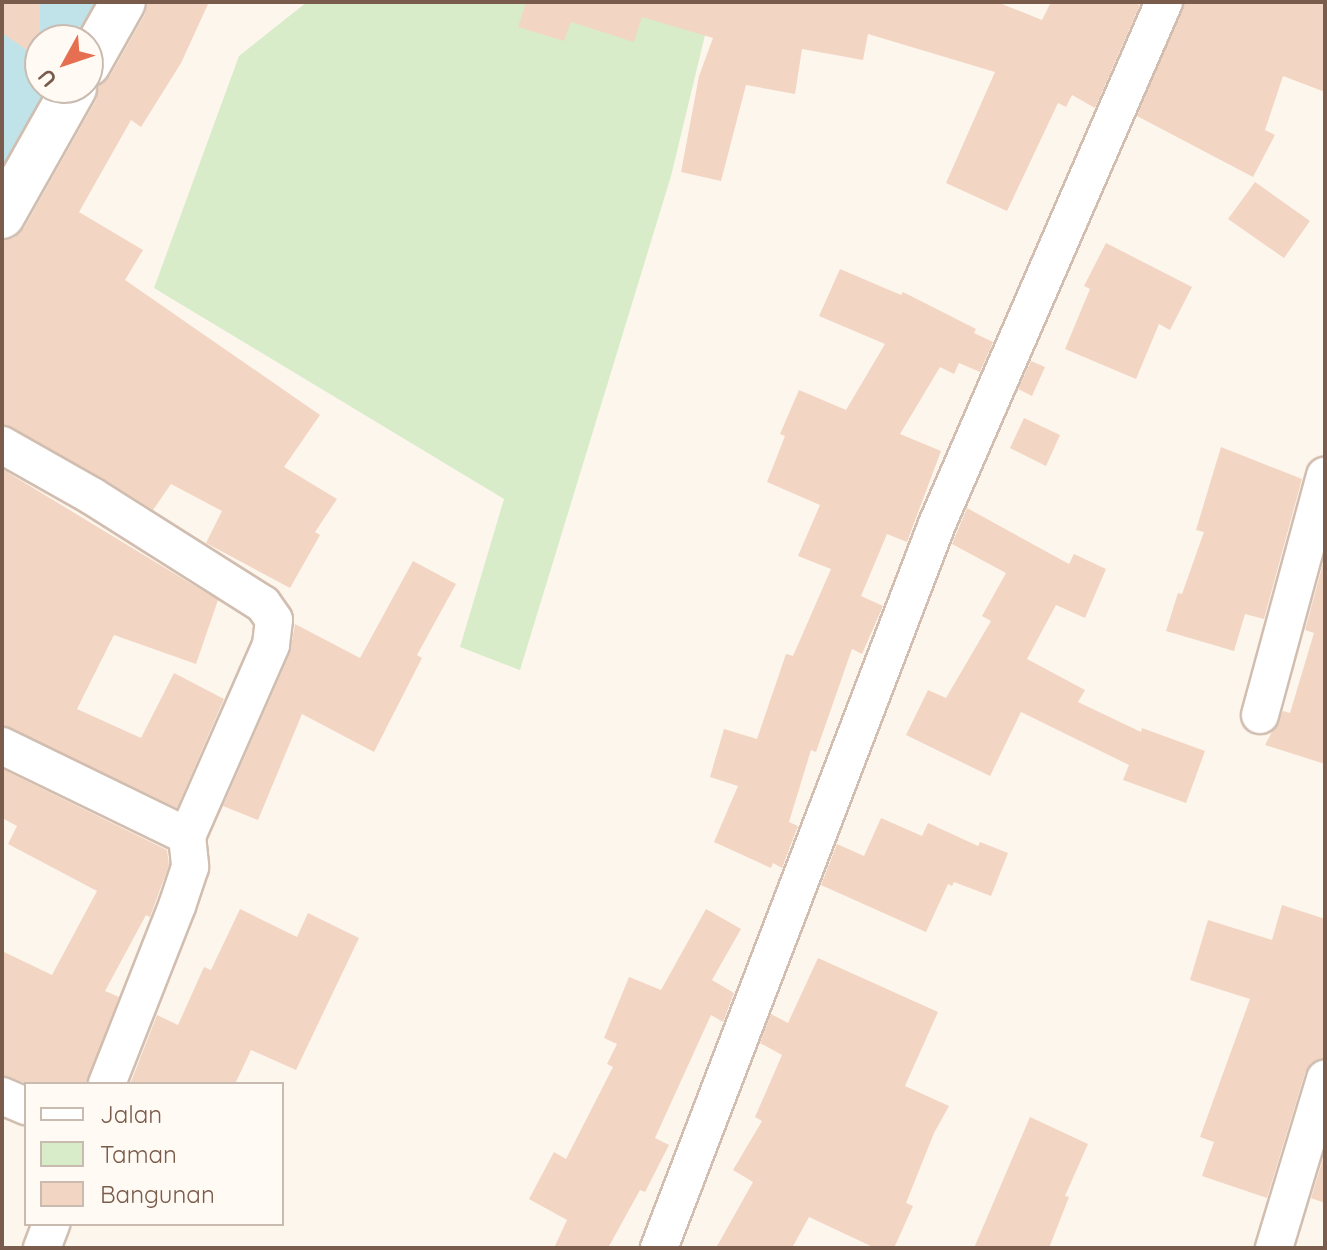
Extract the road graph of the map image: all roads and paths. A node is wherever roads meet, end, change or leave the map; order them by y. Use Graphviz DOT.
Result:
graph roads {
  1 [pos="123,2"];
  2 [pos="1164,2"];
  3 [pos="104,36"];
  4 [pos="65,104"];
  5 [pos="2,216"];
  6 [pos="2,445"];
  7 [pos="1325,476"];
  8 [pos="1260,715"];
  9 [pos="2,746"];
  10 [pos="187,836"];
  11 [pos="1325,1079"];
  12 [pos="108,1082"];
  13 [pos="2,1096"];
  14 [pos="24,1105"];
  15 [pos="50,1226"];
  16 [pos="42,1248"];
  17 [pos="659,1248"];
  18 [pos="1274,1248"];
  1 -- 3 [label="street"];
  2 -- 17 [label="street"];
  4 -- 5 [label="street"];
  6 -- 10 [label="street"];
  7 -- 8 [label="street"];
  9 -- 10 [label="street"];
  10 -- 12 [label="street"];
  11 -- 18 [label="street"];
  13 -- 14 [label="street"];
  15 -- 16 [label="street"];
}
